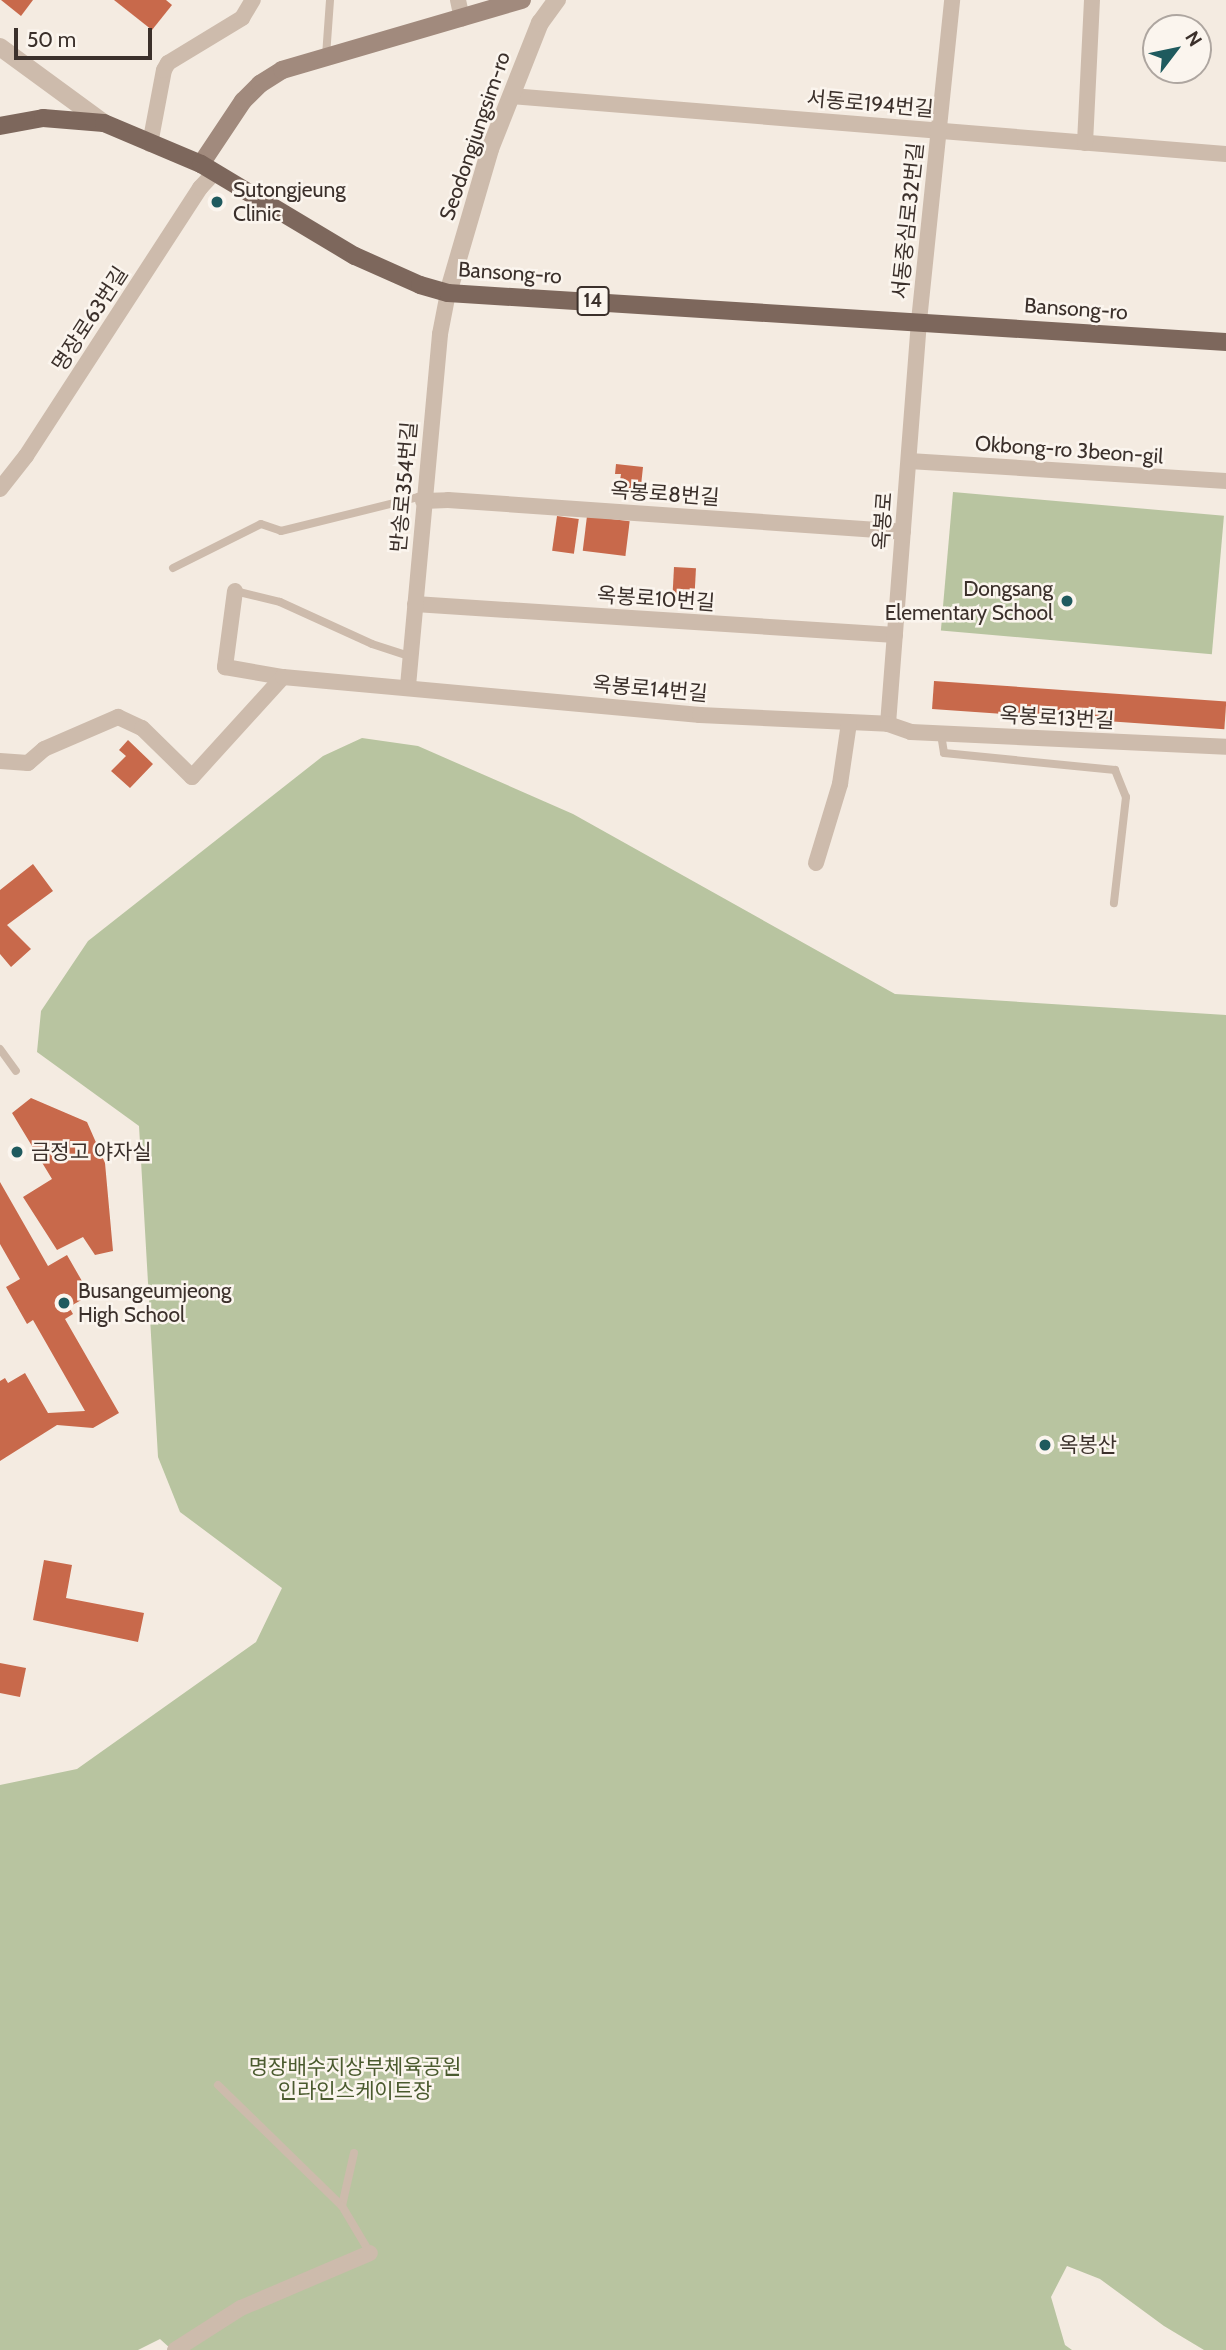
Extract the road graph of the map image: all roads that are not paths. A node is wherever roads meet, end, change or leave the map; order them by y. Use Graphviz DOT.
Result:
graph roads {
  1 [pos="253,0"];
  2 [pos="330,0"];
  3 [pos="458,0"];
  4 [pos="522,0"];
  5 [pos="556,0"];
  6 [pos="952,0"];
  7 [pos="1092,0"];
  8 [pos="462,19"];
  9 [pos="0,47"];
  10 [pos="326,56"];
  11 [pos="511,96"];
  12 [pos="104,123"];
  13 [pos="0,126"];
  14 [pos="939,131"];
  15 [pos="1085,143"];
  16 [pos="150,144"];
  17 [pos="1226,154"];
  18 [pos="208,168"];
  19 [pos="448,293"];
  20 [pos="919,321"];
  21 [pos="1226,342"];
  22 [pos="909,461"];
  23 [pos="1226,481"];
  24 [pos="0,489"];
  25 [pos="423,501"];
  26 [pos="903,532"];
  27 [pos="173,569"];
  28 [pos="235,591"];
  29 [pos="415,604"];
  30 [pos="895,635"];
  31 [pos="411,656"];
  32 [pos="283,677"];
  33 [pos="408,687"];
  34 [pos="849,723"];
  35 [pos="888,724"];
  36 [pos="941,734"];
  37 [pos="1226,747"];
  38 [pos="0,761"];
  39 [pos="816,863"];
  40 [pos="1114,903"];
  41 [pos="0,1049"];
  42 [pos="16,1071"];
  43 [pos="218,2085"];
  44 [pos="354,2153"];
  45 [pos="342,2206"];
  46 [pos="370,2253"];
  47 [pos="175,2350"];
  1 -- 16 [label="street"];
  2 -- 10 [label="lane"];
  3 -- 8 [label="street"];
  4 -- 8 [label="main road"];
  5 -- 11 [label="street, Seodongjungsim-ro"];
  6 -- 14 [label="street, 서동중심로32번길"];
  7 -- 15 [label="street"];
  8 -- 10 [label="main road"];
  9 -- 12 [label="street"];
  10 -- 18 [label="main road"];
  11 -- 14 [label="street, 서동로194번길"];
  11 -- 19 [label="street, Seodongjungsim-ro"];
  12 -- 13 [label="main road, Bansong-ro / 14"];
  12 -- 16 [label="main road, Bansong-ro / 14"];
  14 -- 15 [label="street, 서동로194번길"];
  14 -- 20 [label="street, 서동중심로32번길"];
  15 -- 17 [label="street, 서동로194번길"];
  16 -- 18 [label="main road, Bansong-ro / 14"];
  18 -- 19 [label="main road, Bansong-ro / 14"];
  18 -- 24 [label="street, 명장로63번길"];
  19 -- 20 [label="main road, Bansong-ro / 14"];
  19 -- 25 [label="street, 반송로354번길"];
  20 -- 21 [label="main road, Bansong-ro / 14"];
  20 -- 22 [label="street, 옥봉로"];
  22 -- 23 [label="street, Okbong-ro 3beon-gil"];
  22 -- 26 [label="street, 옥봉로"];
  25 -- 26 [label="street, 옥봉로8번길"];
  25 -- 27 [label="lane"];
  25 -- 29 [label="street, 반송로354번길"];
  26 -- 30 [label="street, 옥봉로"];
  28 -- 31 [label="lane"];
  28 -- 32 [label="street, 옥봉로14번길"];
  29 -- 30 [label="street, 옥봉로10번길"];
  29 -- 31 [label="street, 반송로354번길"];
  30 -- 35 [label="street, 옥봉로"];
  31 -- 33 [label="street, 반송로354번길"];
  32 -- 33 [label="street, 옥봉로14번길"];
  32 -- 38 [label="street"];
  33 -- 34 [label="street, 옥봉로14번길"];
  34 -- 35 [label="street, 옥봉로14번길"];
  34 -- 39 [label="street"];
  35 -- 36 [label="street, 옥봉로13번길"];
  36 -- 37 [label="street, 옥봉로13번길"];
  36 -- 40 [label="lane"];
  41 -- 42 [label="lane"];
  43 -- 45 [label="lane"];
  44 -- 45 [label="lane"];
  45 -- 46 [label="lane"];
  46 -- 47 [label="street"];
}
